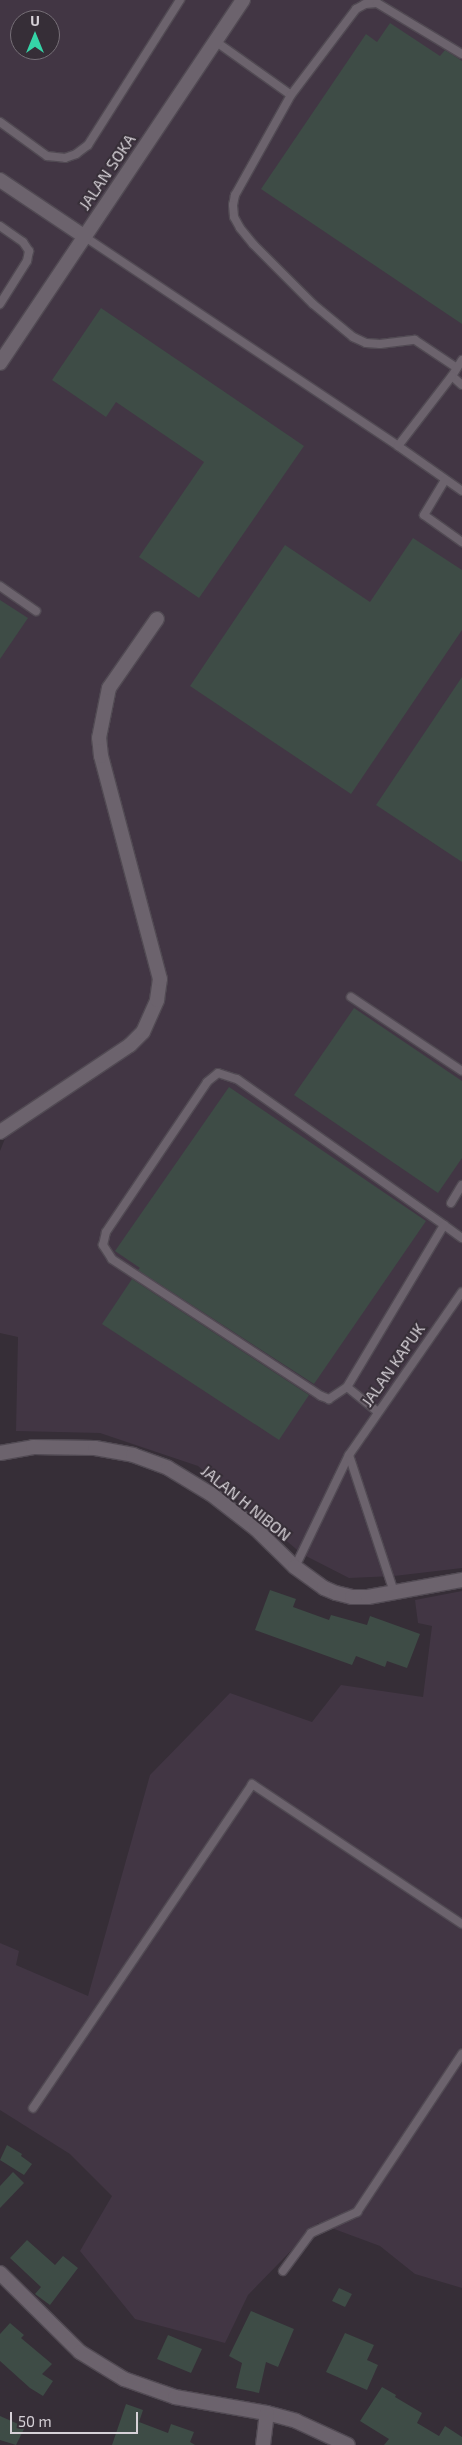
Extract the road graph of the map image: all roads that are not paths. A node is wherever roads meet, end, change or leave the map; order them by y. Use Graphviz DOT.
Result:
graph roads {
  1 [pos="180,0"];
  2 [pos="243,0"];
  3 [pos="215,41"];
  4 [pos="462,54"];
  5 [pos="291,95"];
  6 [pos="0,122"];
  7 [pos="0,180"];
  8 [pos="0,226"];
  9 [pos="85,237"];
  10 [pos="0,304"];
  11 [pos="2,355"];
  12 [pos="462,360"];
  13 [pos="457,368"];
  14 [pos="452,376"];
  15 [pos="462,385"];
  16 [pos="398,446"];
  17 [pos="445,480"];
  18 [pos="462,491"];
  19 [pos="462,542"];
  20 [pos="0,586"];
  21 [pos="36,611"];
  22 [pos="157,619"];
  23 [pos="351,996"];
  24 [pos="462,1071"];
  25 [pos="0,1132"];
  26 [pos="462,1185"];
  27 [pos="451,1203"];
  28 [pos="444,1225"];
  29 [pos="462,1238"];
  30 [pos="462,1292"];
  31 [pos="347,1387"];
  32 [pos="378,1411"];
  33 [pos="0,1453"];
  34 [pos="348,1455"];
  35 [pos="295,1566"];
  36 [pos="462,1580"];
  37 [pos="394,1592"];
  38 [pos="462,1924"];
  39 [pos="462,2054"];
  40 [pos="33,2108"];
  41 [pos="283,2271"];
  42 [pos="0,2273"];
  43 [pos="267,2413"];
  44 [pos="264,2445"];
  45 [pos="347,2445"];
  1 -- 6 [label="lane"];
  2 -- 3 [label="street, JALAN SOKA"];
  3 -- 5 [label="lane"];
  3 -- 9 [label="street, JALAN SOKA"];
  4 -- 5 [label="lane"];
  5 -- 13 [label="lane"];
  7 -- 9 [label="street"];
  8 -- 10 [label="lane"];
  9 -- 11 [label="street, JALAN SOKA"];
  9 -- 16 [label="lane"];
  12 -- 13 [label="lane"];
  13 -- 14 [label="lane"];
  14 -- 15 [label="lane"];
  14 -- 16 [label="lane"];
  16 -- 17 [label="lane"];
  17 -- 18 [label="lane"];
  17 -- 19 [label="lane"];
  20 -- 21 [label="lane"];
  22 -- 25 [label="street"];
  23 -- 24 [label="lane"];
  26 -- 27 [label="lane"];
  28 -- 29 [label="lane"];
  28 -- 31 [label="lane"];
  28 -- 31 [label="lane"];
  30 -- 32 [label="lane, JALAN KAPUK"];
  31 -- 32 [label="lane"];
  32 -- 34 [label="lane, JALAN KAPUK"];
  33 -- 35 [label="street, JALAN H NIBON"];
  34 -- 35 [label="lane, JALAN KAPUK"];
  34 -- 37 [label="lane"];
  35 -- 37 [label="street, JALAN H NIBON"];
  36 -- 37 [label="street, JALAN H NIBON"];
  38 -- 40 [label="lane"];
  39 -- 41 [label="lane"];
  42 -- 43 [label="street"];
  43 -- 44 [label="street"];
  43 -- 45 [label="street"];
}
